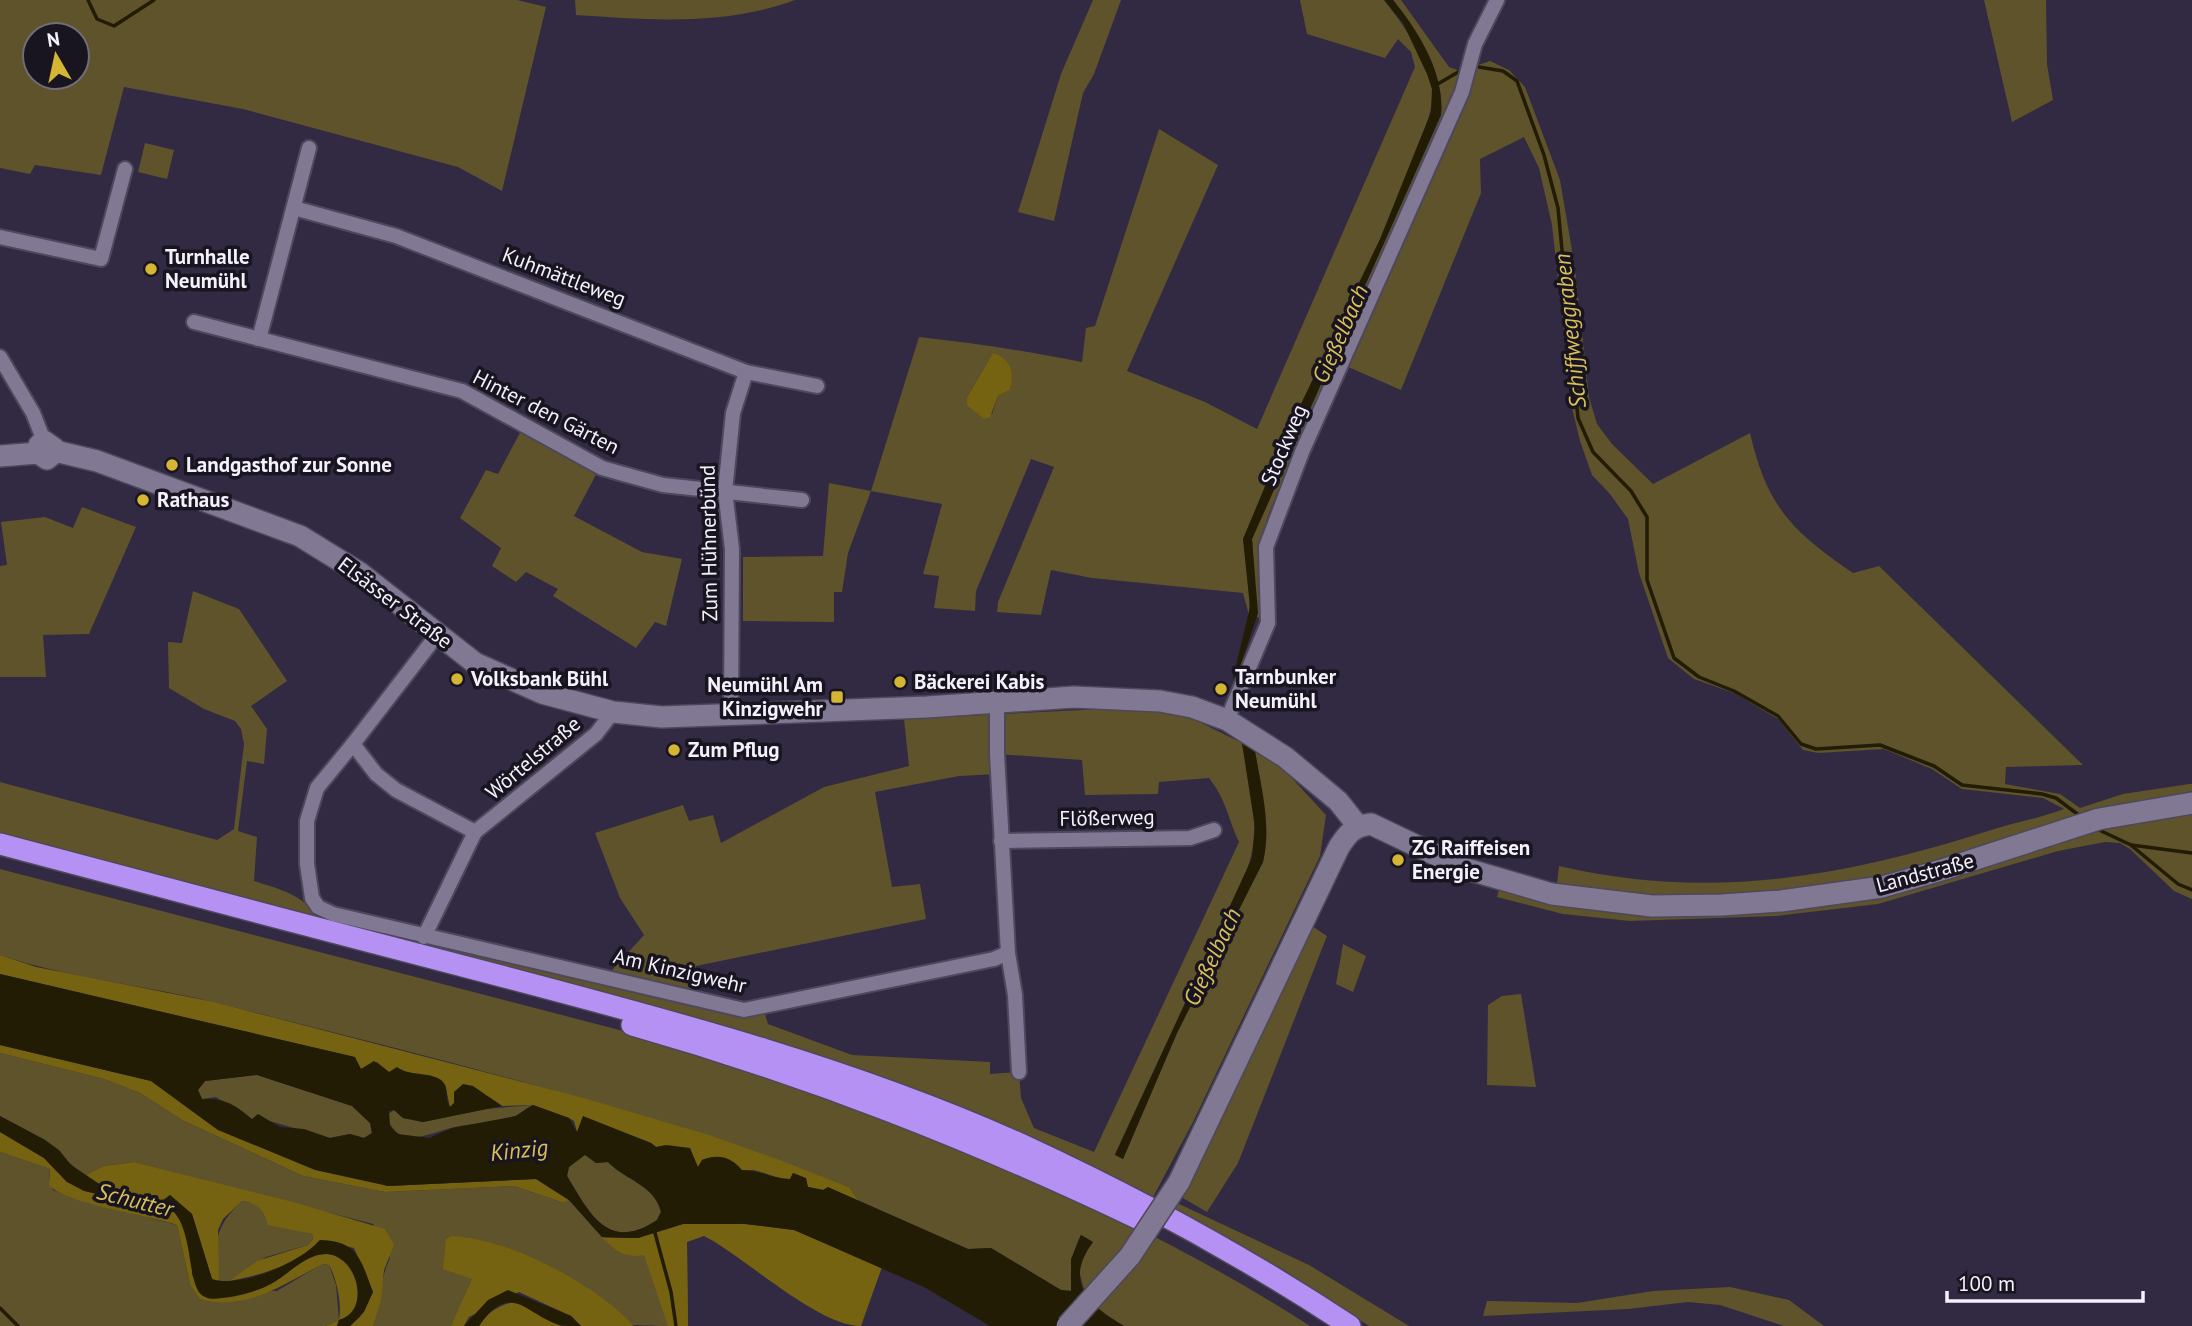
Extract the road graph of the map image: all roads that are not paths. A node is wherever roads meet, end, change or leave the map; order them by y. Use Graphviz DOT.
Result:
graph roads {
  1 [pos="1497,0"];
  2 [pos="309,148"];
  3 [pos="125,169"];
  4 [pos="294,208"];
  5 [pos="0,237"];
  6 [pos="194,322"];
  7 [pos="259,339"];
  8 [pos="0,356"];
  9 [pos="746,372"];
  10 [pos="817,386"];
  11 [pos="46,448"];
  12 [pos="0,456"];
  13 [pos="725,491"];
  14 [pos="802,500"];
  15 [pos="437,635"];
  16 [pos="997,703"];
  17 [pos="613,712"];
  18 [pos="731,716"];
  19 [pos="1227,720"];
  20 [pos="353,744"];
  21 [pos="2192,803"];
  22 [pos="1358,826"];
  23 [pos="1214,830"];
  24 [pos="475,832"];
  25 [pos="1000,841"];
  26 [pos="0,844"];
  27 [pos="0,859"];
  28 [pos="424,937"];
  29 [pos="1008,953"];
  30 [pos="1019,1072"];
  31 [pos="1067,1326"];
  32 [pos="1326,1326"];
  33 [pos="1350,1326"];
  1 -- 19 [label="street, Stockweg"];
  2 -- 4 [label="street"];
  3 -- 5 [label="street"];
  4 -- 7 [label="street"];
  4 -- 9 [label="street, Kuhmättleweg"];
  6 -- 7 [label="street, Hinter den Gärten"];
  7 -- 13 [label="street, Hinter den Gärten"];
  8 -- 11 [label="street"];
  9 -- 10 [label="street, Kuhmättleweg"];
  9 -- 13 [label="street, Zum Hühnerbünd"];
  11 -- 12 [label="street, Elsässer Straße"];
  11 -- 15 [label="street, Elsässer Straße"];
  13 -- 14 [label="street, Hinter den Gärten"];
  13 -- 18 [label="street, Zum Hühnerbünd"];
  15 -- 17 [label="street, Elsässer Straße"];
  15 -- 20 [label="street"];
  16 -- 18 [label="street, Elsässer Straße"];
  16 -- 19 [label="street, Elsässer Straße"];
  16 -- 25 [label="street"];
  17 -- 18 [label="street, Elsässer Straße"];
  17 -- 24 [label="street, Wörtelstraße"];
  19 -- 22 [label="street, Elsässer Straße"];
  20 -- 24 [label="street"];
  20 -- 28 [label="street"];
  21 -- 22 [label="street, Landstraße"];
  22 -- 31 [label="street, bridge"];
  23 -- 25 [label="street, Flößerweg"];
  24 -- 28 [label="street, Wörtelstraße"];
  25 -- 29 [label="street"];
  26 -- 33 [label="highway"];
  27 -- 32 [label="highway"];
  28 -- 29 [label="street, Am Kinzigwehr"];
  29 -- 30 [label="street"];
}
